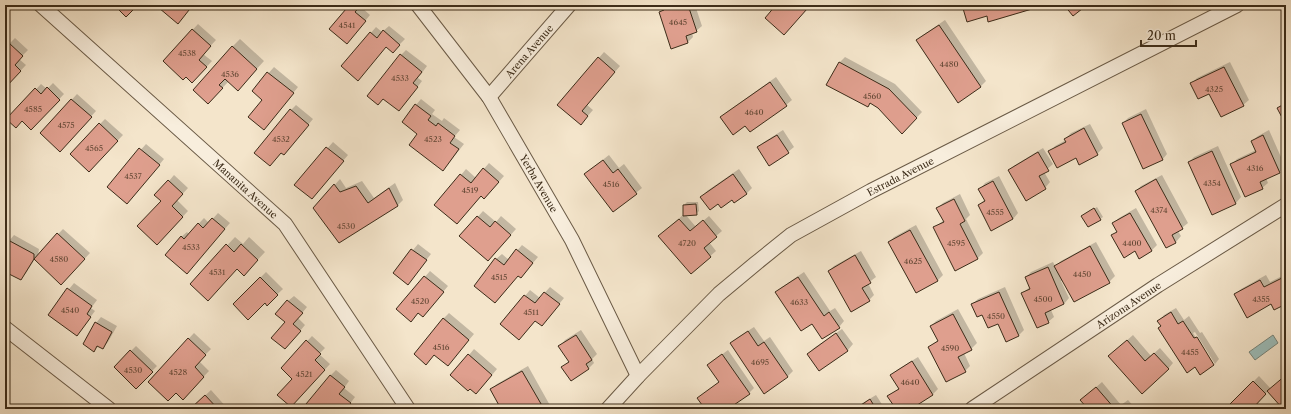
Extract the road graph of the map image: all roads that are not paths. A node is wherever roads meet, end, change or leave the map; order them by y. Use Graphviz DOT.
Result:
graph roads {
  1 [pos="41,5"];
  2 [pos="418,5"];
  3 [pos="569,5"];
  4 [pos="1237,5"];
  5 [pos="489,97"];
  6 [pos="1286,204"];
  7 [pos="5,328"];
  8 [pos="638,376"];
  9 [pos="109,409"];
  10 [pos="408,409"];
  11 [pos="608,409"];
  12 [pos="972,409"];
  1 -- 10 [label="street, Mananita Avenue"];
  2 -- 5 [label="street, Yerba Avenue"];
  3 -- 5 [label="street, Arena Avenue"];
  4 -- 8 [label="street, Estrada Avenue"];
  5 -- 8 [label="street, Yerba Avenue"];
  6 -- 12 [label="street, Arizona Avenue"];
  7 -- 9 [label="street"];
  8 -- 11 [label="street, Estrada Avenue"];
}
